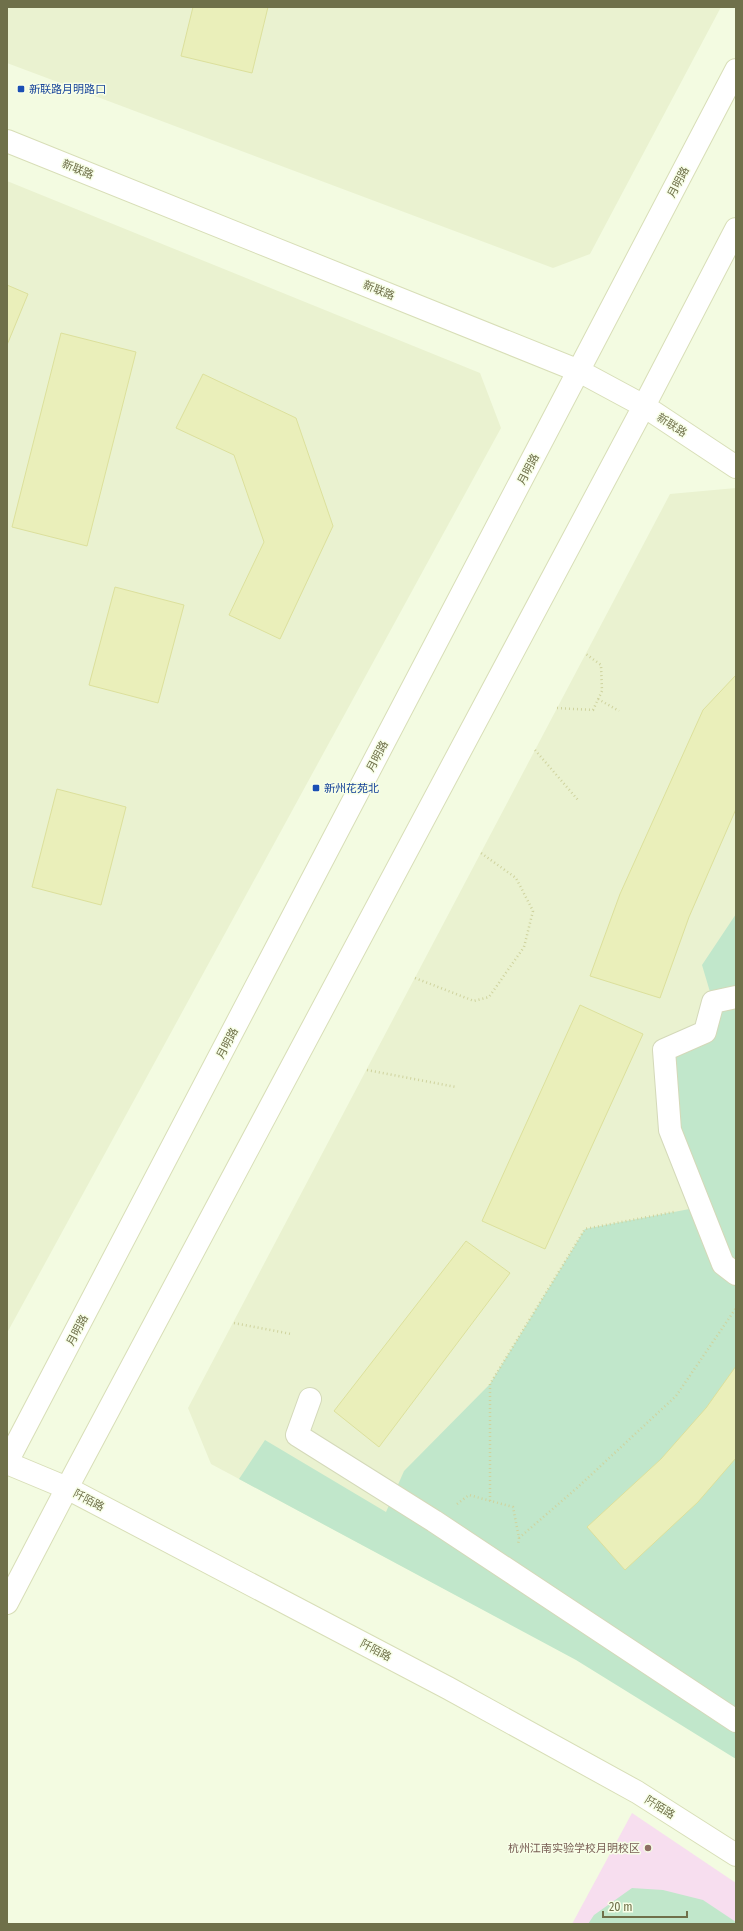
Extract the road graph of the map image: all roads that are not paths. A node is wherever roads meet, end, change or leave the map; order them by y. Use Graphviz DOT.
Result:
graph roads {
  1 [pos="736,70"];
  2 [pos="7,141"];
  3 [pos="736,229"];
  4 [pos="579,371"];
  5 [pos="644,406"];
  6 [pos="736,467"];
  7 [pos="736,997"];
  8 [pos="736,1274"];
  9 [pos="310,1399"];
  10 [pos="7,1463"];
  11 [pos="67,1488"];
  12 [pos="7,1603"];
  13 [pos="736,1721"];
  14 [pos="736,1855"];
  1 -- 4 [label="street, 月明路"];
  2 -- 4 [label="street, 新联路"];
  3 -- 5 [label="street"];
  4 -- 5 [label="street, 新联路"];
  4 -- 10 [label="street, 月明路"];
  5 -- 6 [label="street, 新联路"];
  5 -- 11 [label="street"];
  7 -- 8 [label="street"];
  9 -- 13 [label="street"];
  10 -- 11 [label="street, 阡陌路"];
  11 -- 12 [label="street"];
  11 -- 14 [label="street, 阡陌路"];
}
